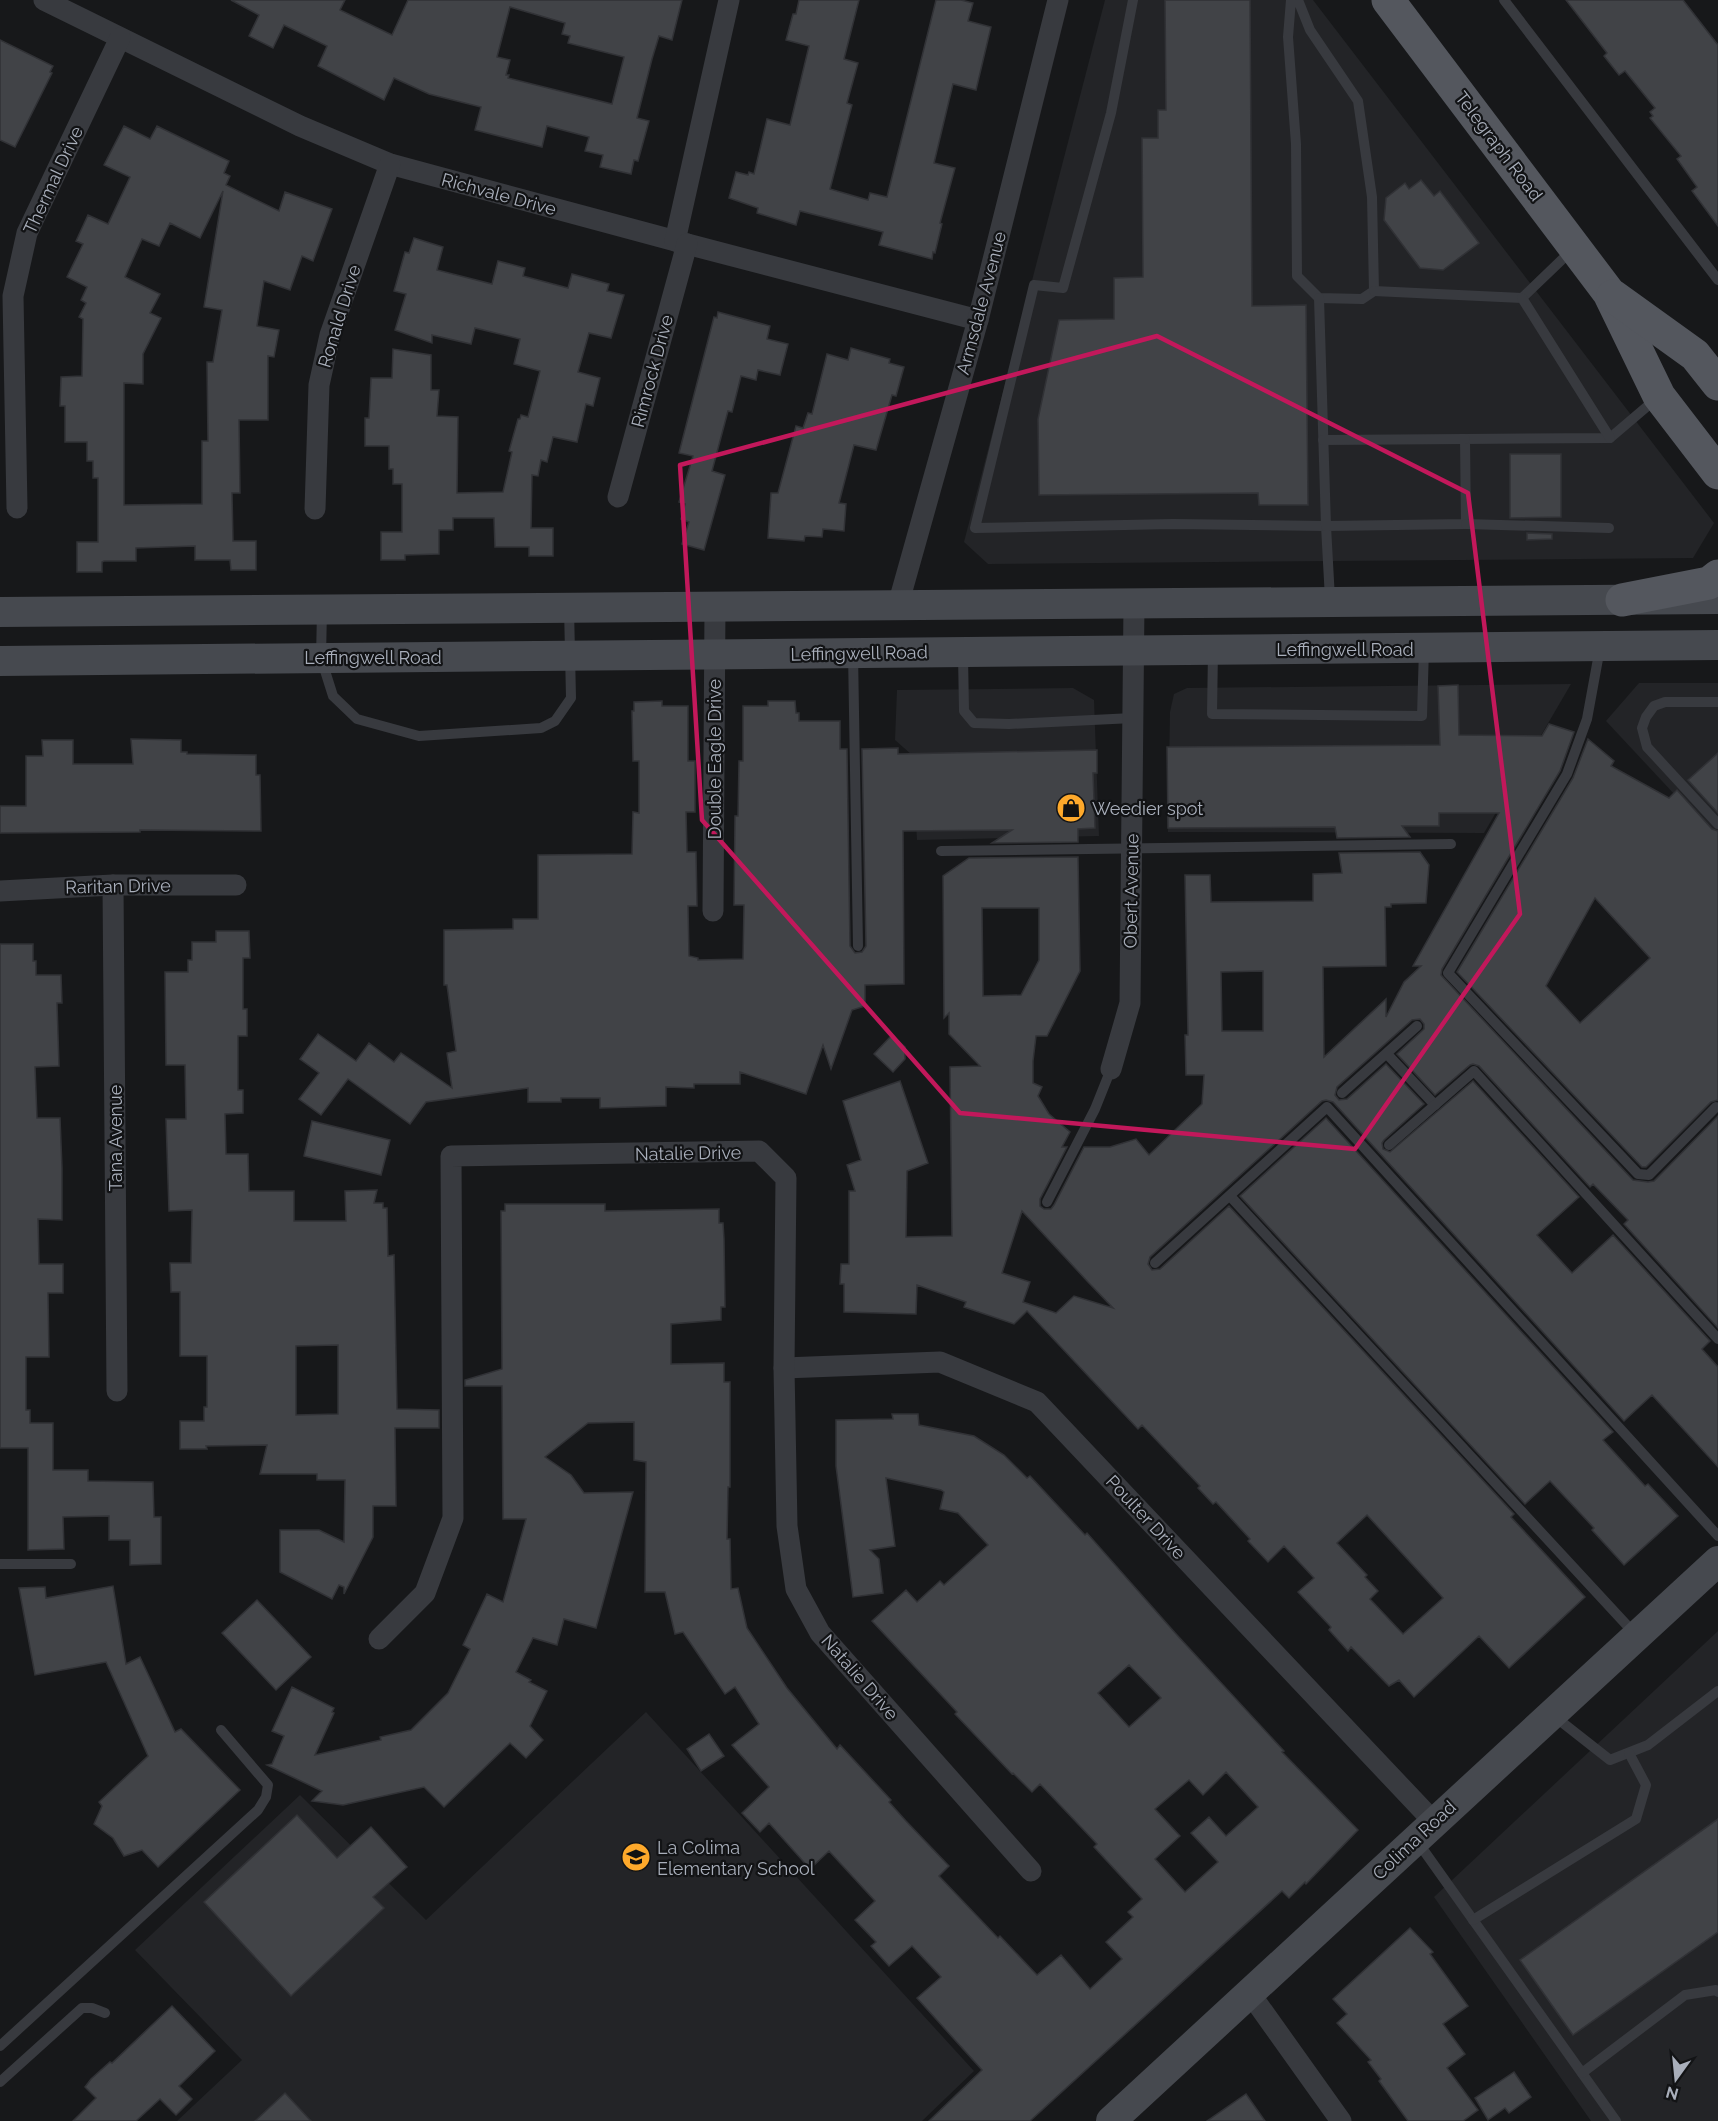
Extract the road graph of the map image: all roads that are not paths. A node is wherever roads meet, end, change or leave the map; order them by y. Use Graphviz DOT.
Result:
graph roads {
  1 [pos="44,0"];
  2 [pos="729,0"];
  3 [pos="1058,0"];
  4 [pos="1132,0"];
  5 [pos="1291,0"];
  6 [pos="1298,0"];
  7 [pos="1388,0"];
  8 [pos="1504,0"];
  9 [pos="120,38"];
  10 [pos="390,164"];
  11 [pos="681,243"];
  12 [pos="1575,247"];
  13 [pos="1718,280"];
  14 [pos="1374,291"];
  15 [pos="1609,293"];
  16 [pos="1319,298"];
  17 [pos="1522,298"];
  18 [pos="978,320"];
  19 [pos="1718,384"];
  20 [pos="1659,396"];
  21 [pos="1680,424"];
  22 [pos="1610,438"];
  23 [pos="1465,439"];
  24 [pos="1323,440"];
  25 [pos="1718,473"];
  26 [pos="1718,490"];
  27 [pos="618,497"];
  28 [pos="17,508"];
  29 [pos="315,509"];
  30 [pos="1466,524"];
  31 [pos="1326,526"];
  32 [pos="1609,528"];
  33 [pos="1718,576"];
  34 [pos="1718,599"];
  35 [pos="1622,600"];
  36 [pos="1330,602"];
  37 [pos="1134,603"];
  38 [pos="898,605"];
  39 [pos="715,606"];
  40 [pos="569,608"];
  41 [pos="322,610"];
  42 [pos="0,612"];
  43 [pos="1718,645"];
  44 [pos="1601,646"];
  45 [pos="1424,648"];
  46 [pos="1134,650"];
  47 [pos="1213,650"];
  48 [pos="963,652"];
  49 [pos="853,653"];
  50 [pos="714,654"];
  51 [pos="570,656"];
  52 [pos="321,658"];
  53 [pos="0,661"];
  54 [pos="1718,702"];
  55 [pos="1133,718"];
  56 [pos="1718,824"];
  57 [pos="1451,844"];
  58 [pos="1132,848"];
  59 [pos="941,850"];
  60 [pos="113,885"];
  61 [pos="236,885"];
  62 [pos="0,891"];
  63 [pos="713,911"];
  64 [pos="858,946"];
  65 [pos="1417,1026"];
  66 [pos="1387,1053"];
  67 [pos="1111,1069"];
  68 [pos="1342,1093"];
  69 [pos="1435,1105"];
  70 [pos="1716,1107"];
  71 [pos="1389,1145"];
  72 [pos="1230,1196"];
  73 [pos="1047,1202"];
  74 [pos="1155,1263"];
  75 [pos="1718,1339"];
  76 [pos="784,1368"];
  77 [pos="117,1391"];
  78 [pos="1718,1536"];
  79 [pos="1718,1561"];
  80 [pos="0,1564"];
  81 [pos="71,1564"];
  82 [pos="1636,1636"];
  83 [pos="379,1639"];
  84 [pos="1718,1691"];
  85 [pos="1551,1714"];
  86 [pos="221,1730"];
  87 [pos="1629,1753"];
  88 [pos="1424,1830"];
  89 [pos="1031,1871"];
  90 [pos="1473,1920"];
  91 [pos="1249,1992"];
  92 [pos="1718,1992"];
  93 [pos="105,2013"];
  94 [pos="0,2046"];
  95 [pos="1582,2073"];
  96 [pos="0,2082"];
  97 [pos="1111,2121"];
  98 [pos="1341,2121"];
  99 [pos="1616,2121"];
  1 -- 9 [label="street, Richvale Drive"];
  2 -- 11 [label="street, Rimrock Drive"];
  3 -- 18 [label="street, Armsdale Avenue"];
  4 -- 31 [label="lane"];
  5 -- 16 [label="lane"];
  6 -- 14 [label="lane"];
  7 -- 12 [label="main road, Telegraph Road"];
  8 -- 13 [label="lane"];
  9 -- 10 [label="street, Richvale Drive"];
  9 -- 28 [label="street, Thermal Drive"];
  10 -- 11 [label="street, Richvale Drive"];
  10 -- 29 [label="street, Ronald Drive"];
  11 -- 18 [label="street, Richvale Drive"];
  11 -- 27 [label="street, Rimrock Drive"];
  12 -- 15 [label="main road, Telegraph Road"];
  12 -- 17 [label="lane"];
  14 -- 16 [label="lane"];
  14 -- 17 [label="lane"];
  15 -- 19 [label="main road, Telegraph Road"];
  15 -- 20 [label="main road, Telegraph Road"];
  16 -- 24 [label="lane"];
  17 -- 22 [label="lane"];
  18 -- 38 [label="street, Armsdale Avenue"];
  20 -- 21 [label="main road, Telegraph Road"];
  20 -- 22 [label="lane"];
  21 -- 25 [label="main road, Telegraph Road"];
  21 -- 26 [label="main road"];
  22 -- 23 [label="lane"];
  23 -- 24 [label="lane"];
  23 -- 30 [label="lane"];
  24 -- 31 [label="lane"];
  30 -- 31 [label="lane"];
  30 -- 32 [label="lane"];
  31 -- 36 [label="lane"];
  33 -- 35 [label="main road"];
  34 -- 35 [label="main road"];
  35 -- 36 [label="main road"];
  36 -- 37 [label="main road"];
  37 -- 38 [label="main road"];
  37 -- 46 [label="street, Obert Avenue"];
  38 -- 39 [label="main road"];
  39 -- 40 [label="main road"];
  39 -- 50 [label="street, Double Eagle Drive"];
  40 -- 41 [label="main road"];
  40 -- 51 [label="lane"];
  41 -- 42 [label="main road"];
  41 -- 52 [label="lane"];
  43 -- 44 [label="main road, Leffingwell Road"];
  44 -- 45 [label="main road, Leffingwell Road"];
  44 -- 70 [label="lane"];
  45 -- 47 [label="main road, Leffingwell Road"];
  45 -- 47 [label="lane"];
  46 -- 47 [label="main road, Leffingwell Road"];
  46 -- 48 [label="main road, Leffingwell Road"];
  46 -- 55 [label="street, Obert Avenue"];
  48 -- 49 [label="main road, Leffingwell Road"];
  48 -- 55 [label="lane"];
  49 -- 50 [label="main road, Leffingwell Road"];
  49 -- 64 [label="lane"];
  50 -- 51 [label="main road, Leffingwell Road"];
  50 -- 63 [label="street, Double Eagle Drive"];
  51 -- 52 [label="main road, Leffingwell Road"];
  51 -- 52 [label="lane"];
  52 -- 53 [label="main road, Leffingwell Road"];
  54 -- 56 [label="lane"];
  55 -- 58 [label="street, Obert Avenue"];
  57 -- 58 [label="lane"];
  58 -- 59 [label="lane"];
  58 -- 67 [label="street, Obert Avenue"];
  60 -- 61 [label="street, Raritan Drive"];
  60 -- 62 [label="street, Raritan Drive"];
  60 -- 77 [label="street, Tana Avenue"];
  65 -- 66 [label="lane"];
  66 -- 68 [label="lane"];
  66 -- 69 [label="lane"];
  67 -- 73 [label="lane"];
  69 -- 71 [label="lane"];
  69 -- 75 [label="lane"];
  72 -- 74 [label="lane"];
  72 -- 78 [label="lane"];
  72 -- 82 [label="lane"];
  76 -- 83 [label="street, Natalie Drive"];
  76 -- 88 [label="street, Poulter Drive"];
  76 -- 89 [label="street, Natalie Drive"];
  79 -- 82 [label="main road, Colima Road"];
  80 -- 81 [label="lane"];
  82 -- 85 [label="main road, Colima Road"];
  84 -- 87 [label="lane"];
  85 -- 87 [label="lane"];
  85 -- 88 [label="main road, Colima Road"];
  86 -- 94 [label="lane"];
  87 -- 90 [label="lane"];
  88 -- 90 [label="lane"];
  88 -- 91 [label="main road, Colima Road"];
  90 -- 95 [label="lane"];
  91 -- 97 [label="main road, Colima Road"];
  91 -- 98 [label="street"];
  92 -- 95 [label="lane"];
  93 -- 96 [label="lane"];
  95 -- 99 [label="lane"];
}
